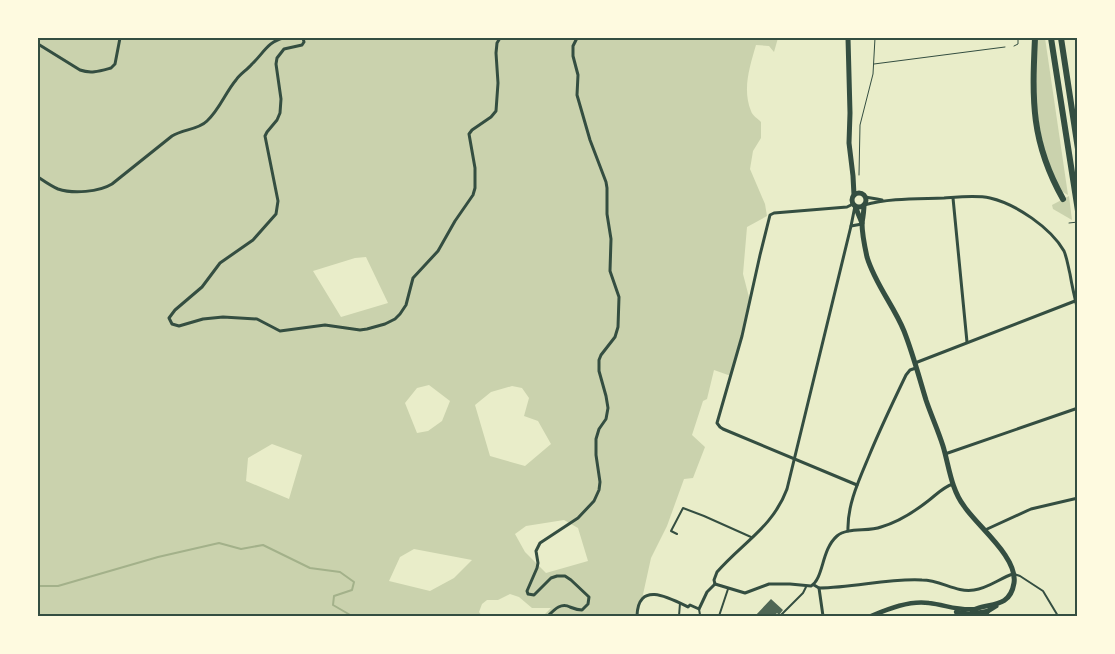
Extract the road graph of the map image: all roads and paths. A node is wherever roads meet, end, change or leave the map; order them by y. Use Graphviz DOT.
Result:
graph roads {
  1 [pos="120,38"];
  2 [pos="284,38"];
  3 [pos="303,38"];
  4 [pos="500,38"];
  5 [pos="577,38"];
  6 [pos="848,38"];
  7 [pos="876,38"];
  8 [pos="1018,38"];
  9 [pos="1034,38"];
  10 [pos="1051,38"];
  11 [pos="1061,38"];
  12 [pos="38,44"];
  13 [pos="1014,46"];
  14 [pos="1005,47"];
  15 [pos="874,64"];
  16 [pos="1078,149"];
  17 [pos="38,177"];
  18 [pos="854,177"];
  19 [pos="854,195"];
  20 [pos="863,195"];
  21 [pos="953,198"];
  22 [pos="1063,199"];
  23 [pos="882,201"];
  24 [pos="854,205"];
  25 [pos="864,205"];
  26 [pos="1078,211"];
  27 [pos="1078,222"];
  28 [pos="1069,223"];
  29 [pos="862,224"];
  30 [pos="851,226"];
  31 [pos="1076,301"];
  32 [pos="1078,311"];
  33 [pos="967,342"];
  34 [pos="915,366"];
  35 [pos="1078,408"];
  36 [pos="945,454"];
  37 [pos="795,459"];
  38 [pos="953,484"];
  39 [pos="857,485"];
  40 [pos="1078,498"];
  41 [pos="985,530"];
  42 [pos="848,531"];
  43 [pos="677,534"];
  44 [pos="753,538"];
  45 [pos="1014,574"];
  46 [pos="715,584"];
  47 [pos="814,585"];
  48 [pos="806,587"];
  49 [pos="728,588"];
  50 [pos="819,588"];
  51 [pos="680,603"];
  52 [pos="1001,603"];
  53 [pos="699,609"];
  54 [pos="976,609"];
  55 [pos="959,611"];
  56 [pos="988,611"];
  57 [pos="548,616"];
  58 [pos="637,616"];
  59 [pos="679,616"];
  60 [pos="701,616"];
  61 [pos="719,616"];
  62 [pos="780,616"];
  63 [pos="823,616"];
  64 [pos="871,616"];
  65 [pos="962,616"];
  66 [pos="971,616"];
  67 [pos="984,616"];
  68 [pos="1058,616"];
  1 -- 12 [label="street"];
  2 -- 17 [label="street"];
  3 -- 4 [label="street"];
  5 -- 57 [label="street"];
  6 -- 18 [label="main road"];
  7 -- 15 [label="path"];
  8 -- 13 [label="path"];
  9 -- 22 [label="highway"];
  10 -- 26 [label="highway"];
  11 -- 16 [label="highway"];
  14 -- 15 [label="path"];
  15 -- 18 [label="path"];
  18 -- 19 [label="main road"];
  18 -- 20 [label="main road"];
  19 -- 20 [label="main road"];
  19 -- 24 [label="main road"];
  20 -- 23 [label="street"];
  20 -- 25 [label="main road"];
  21 -- 23 [label="street"];
  21 -- 31 [label="street"];
  21 -- 33 [label="street"];
  23 -- 25 [label="street"];
  24 -- 25 [label="main road"];
  24 -- 29 [label="main road"];
  24 -- 30 [label="street"];
  24 -- 37 [label="street"];
  25 -- 29 [label="main road"];
  27 -- 28 [label="path"];
  29 -- 30 [label="street"];
  29 -- 34 [label="main road"];
  30 -- 37 [label="street"];
  31 -- 32 [label="street"];
  31 -- 33 [label="street"];
  33 -- 34 [label="street"];
  34 -- 36 [label="main road"];
  34 -- 39 [label="street"];
  35 -- 36 [label="street"];
  36 -- 38 [label="main road"];
  37 -- 39 [label="street"];
  37 -- 44 [label="street"];
  38 -- 41 [label="main road"];
  38 -- 42 [label="street"];
  39 -- 42 [label="street"];
  40 -- 41 [label="street"];
  41 -- 45 [label="main road"];
  42 -- 47 [label="street"];
  43 -- 44 [label="lane"];
  44 -- 46 [label="street"];
  45 -- 50 [label="street"];
  45 -- 52 [label="main road"];
  45 -- 68 [label="lane"];
  46 -- 49 [label="street"];
  46 -- 53 [label="street"];
  47 -- 48 [label="street"];
  47 -- 50 [label="street"];
  48 -- 49 [label="street"];
  48 -- 62 [label="lane"];
  49 -- 61 [label="lane"];
  50 -- 63 [label="street"];
  51 -- 53 [label="street"];
  51 -- 58 [label="street"];
  51 -- 59 [label="lane"];
  52 -- 54 [label="main road"];
  52 -- 56 [label="main road"];
  53 -- 60 [label="lane"];
  54 -- 55 [label="street"];
  54 -- 66 [label="main road"];
  55 -- 64 [label="street"];
  55 -- 65 [label="street"];
  55 -- 66 [label="street"];
  56 -- 66 [label="street"];
  56 -- 67 [label="main road"];
}
